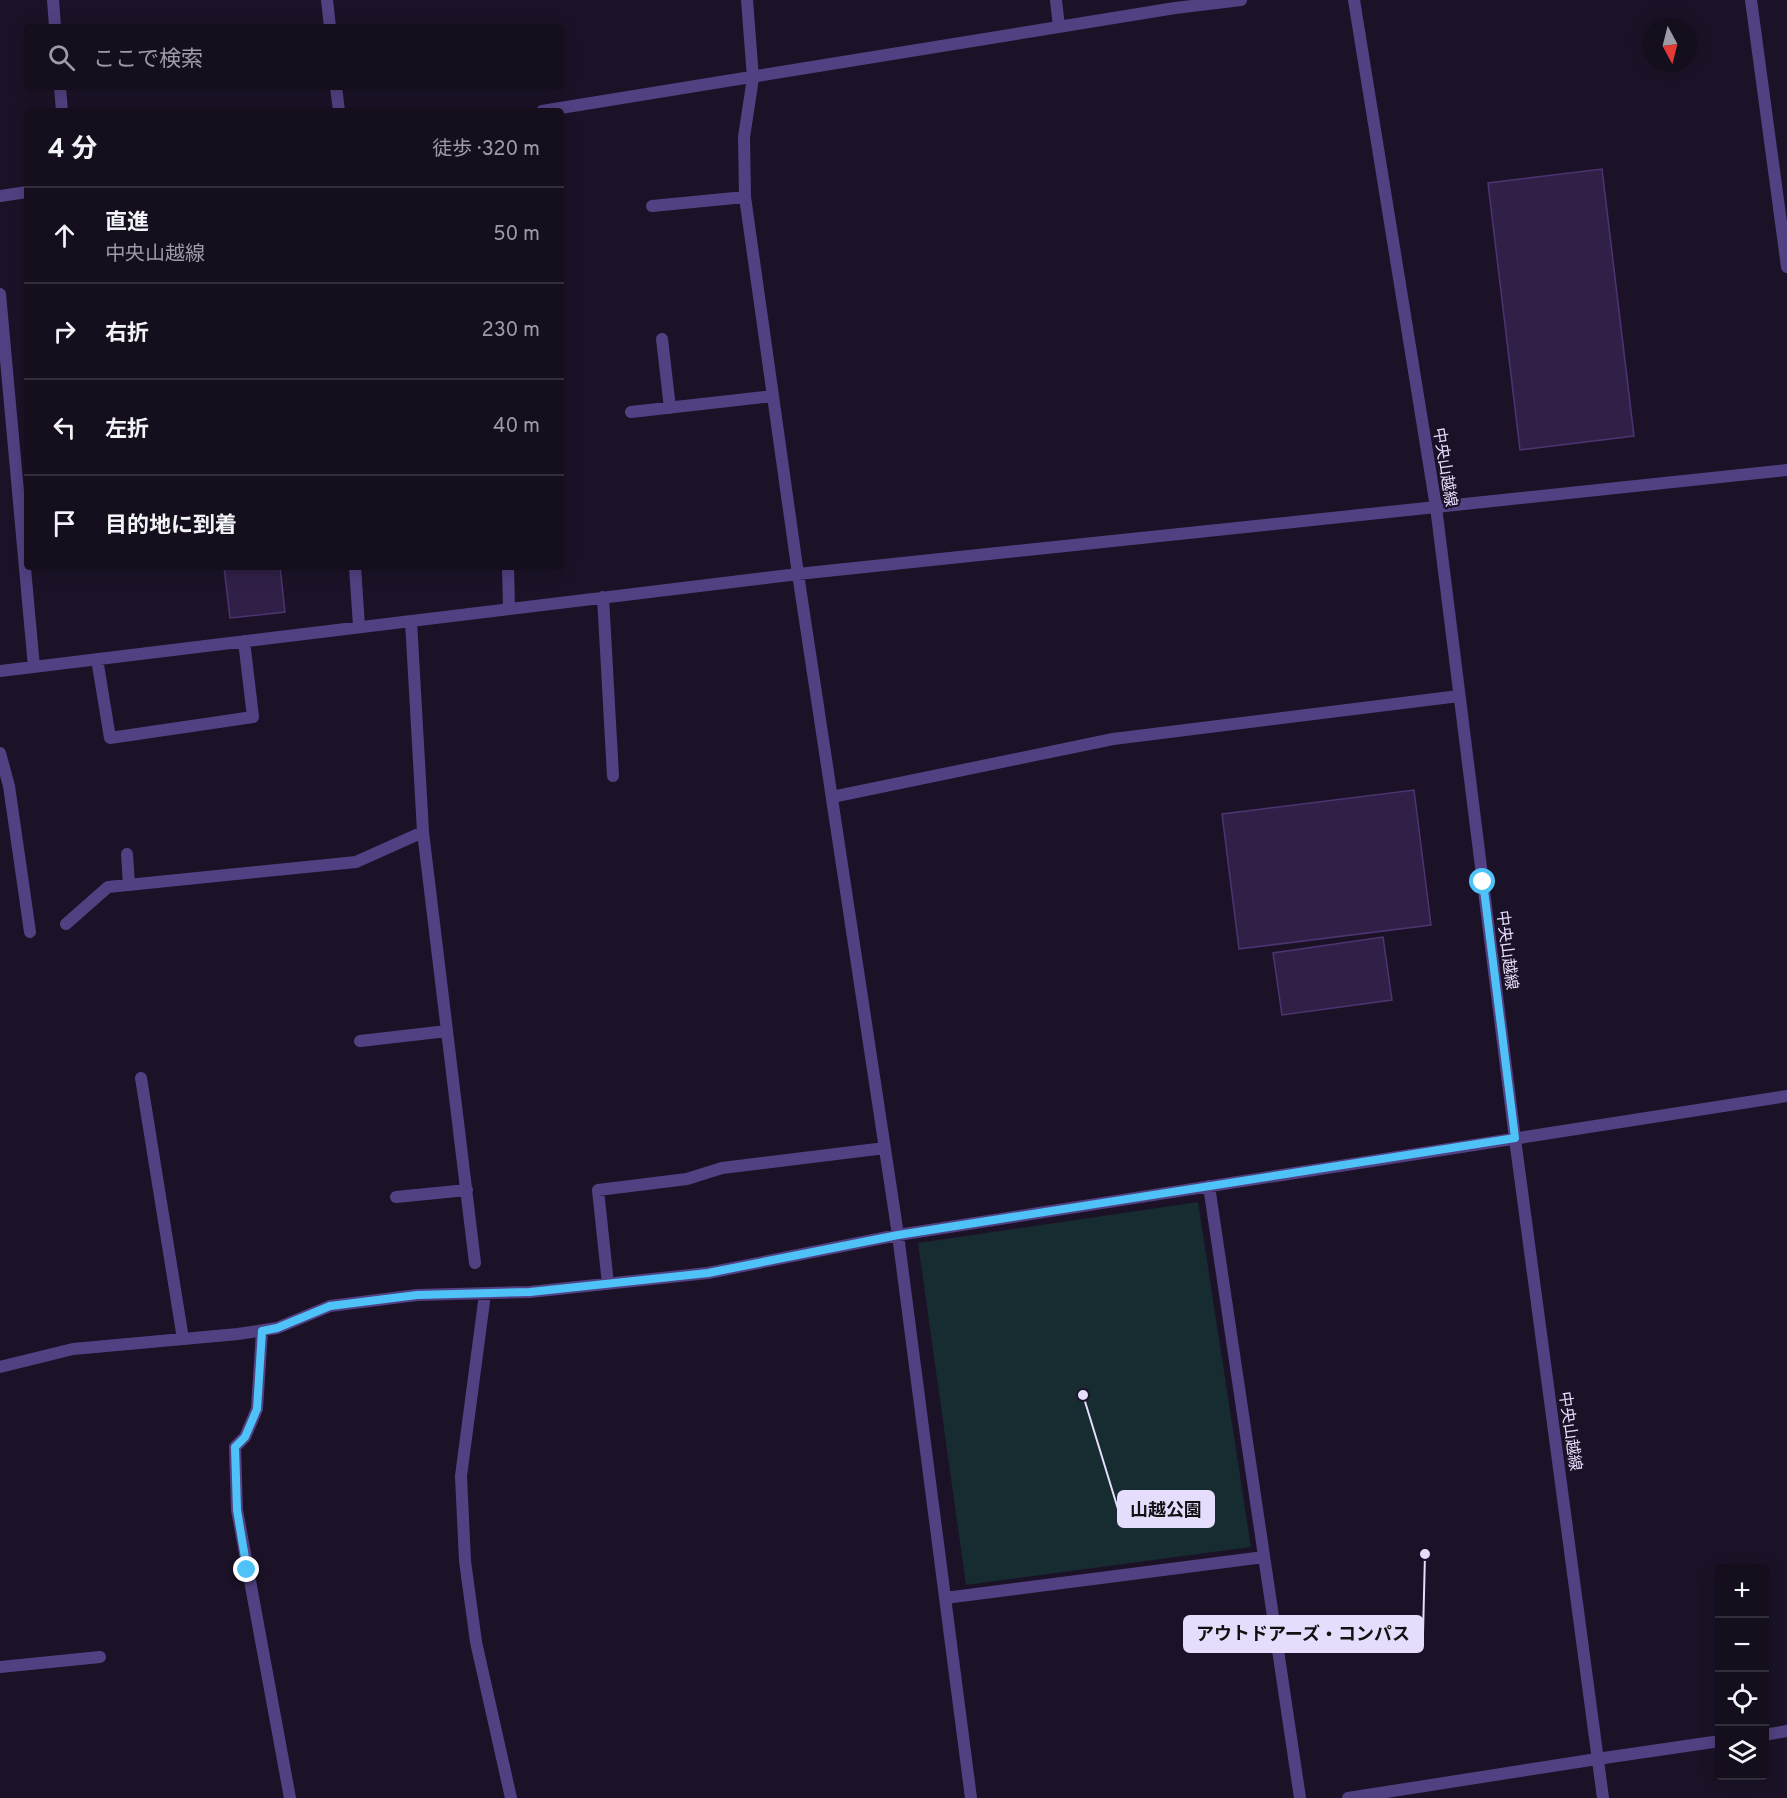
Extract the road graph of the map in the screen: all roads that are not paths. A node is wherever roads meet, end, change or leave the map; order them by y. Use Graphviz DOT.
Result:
graph roads {
  1 [pos="53,0"];
  2 [pos="327,0"];
  3 [pos="747,0"];
  4 [pos="1056,0"];
  5 [pos="1241,0"];
  6 [pos="1354,0"];
  7 [pos="1751,0"];
  8 [pos="55,24"];
  9 [pos="330,24"];
  10 [pos="1059,27"];
  11 [pos="753,78"];
  12 [pos="60,90"];
  13 [pos="336,90"];
  14 [pos="62,108"];
  15 [pos="339,108"];
  16 [pos="561,108"];
  17 [pos="1781,181"];
  18 [pos="24,192"];
  19 [pos="0,196"];
  20 [pos="745,196"];
  21 [pos="652,206"];
  22 [pos="1787,267"];
  23 [pos="0,294"];
  24 [pos="662,339"];
  25 [pos="773,396"];
  26 [pos="670,408"];
  27 [pos="631,412"];
  28 [pos="1787,470"];
  29 [pos="1436,507"];
  30 [pos="24,557"];
  31 [pos="25,570"];
  32 [pos="355,570"];
  33 [pos="508,570"];
  34 [pos="798,574"];
  35 [pos="603,597"];
  36 [pos="509,608"];
  37 [pos="411,621"];
  38 [pos="359,626"];
  39 [pos="244,641"];
  40 [pos="97,659"];
  41 [pos="34,667"];
  42 [pos="0,671"];
  43 [pos="1459,696"];
  44 [pos="0,753"];
  45 [pos="613,776"];
  46 [pos="832,797"];
  47 [pos="423,832"];
  48 [pos="127,854"];
  49 [pos="129,885"];
  50 [pos="66,924"];
  51 [pos="30,932"];
  52 [pos="447,1031"];
  53 [pos="360,1041"];
  54 [pos="141,1078"];
  55 [pos="1787,1096"];
  56 [pos="1515,1138"];
  57 [pos="885,1148"];
  58 [pos="1209,1186"];
  59 [pos="466,1190"];
  60 [pos="396,1197"];
  61 [pos="898,1235"];
  62 [pos="475,1263"];
  63 [pos="608,1284"];
  64 [pos="485,1294"];
  65 [pos="262,1331"];
  66 [pos="183,1339"];
  67 [pos="0,1367"];
  68 [pos="1264,1557"];
  69 [pos="945,1598"];
  70 [pos="100,1658"];
  71 [pos="0,1667"];
  72 [pos="1787,1731"];
  73 [pos="1769,1734"];
  74 [pos="1715,1742"];
  75 [pos="1597,1759"];
  76 [pos="290,1798"];
  77 [pos="511,1798"];
  78 [pos="971,1798"];
  79 [pos="1300,1798"];
  80 [pos="1348,1798"];
  81 [pos="1603,1798"];
  1 -- 8 [label="street"];
  2 -- 9 [label="street"];
  3 -- 11 [label="street"];
  4 -- 10 [label="street"];
  5 -- 10 [label="street"];
  6 -- 29 [label="street, 中央山越線"];
  7 -- 17 [label="street"];
  10 -- 11 [label="street"];
  11 -- 16 [label="street"];
  11 -- 20 [label="street"];
  12 -- 14 [label="street"];
  13 -- 15 [label="street"];
  17 -- 22 [label="street"];
  18 -- 19 [label="street"];
  20 -- 21 [label="street"];
  20 -- 25 [label="street"];
  23 -- 30 [label="street"];
  24 -- 26 [label="street"];
  25 -- 26 [label="street"];
  25 -- 34 [label="street"];
  26 -- 27 [label="street"];
  28 -- 29 [label="street"];
  29 -- 34 [label="street"];
  29 -- 43 [label="street, 中央山越線"];
  31 -- 41 [label="street"];
  32 -- 38 [label="street"];
  33 -- 36 [label="street"];
  34 -- 35 [label="street"];
  34 -- 46 [label="street"];
  35 -- 36 [label="street"];
  35 -- 45 [label="street"];
  36 -- 37 [label="street"];
  37 -- 38 [label="street"];
  37 -- 47 [label="street"];
  38 -- 39 [label="street"];
  39 -- 40 [label="street"];
  39 -- 40 [label="street"];
  40 -- 41 [label="street"];
  41 -- 42 [label="street"];
  43 -- 46 [label="street"];
  43 -- 56 [label="street, 中央山越線"];
  44 -- 51 [label="street"];
  46 -- 57 [label="street"];
  47 -- 49 [label="street"];
  47 -- 52 [label="street"];
  48 -- 49 [label="street"];
  49 -- 50 [label="street"];
  52 -- 53 [label="street"];
  52 -- 59 [label="street"];
  54 -- 66 [label="street"];
  55 -- 56 [label="street"];
  56 -- 58 [label="street"];
  56 -- 75 [label="street, 中央山越線"];
  57 -- 61 [label="street"];
  57 -- 63 [label="street"];
  58 -- 61 [label="street"];
  58 -- 68 [label="street"];
  59 -- 60 [label="street"];
  59 -- 62 [label="street"];
  61 -- 63 [label="street"];
  61 -- 69 [label="street"];
  63 -- 64 [label="street"];
  64 -- 65 [label="street"];
  64 -- 77 [label="street"];
  65 -- 66 [label="street"];
  65 -- 76 [label="street"];
  66 -- 67 [label="street"];
  68 -- 69 [label="street"];
  68 -- 79 [label="street"];
  69 -- 78 [label="street"];
  70 -- 71 [label="street"];
  72 -- 73 [label="street"];
  74 -- 75 [label="street"];
  75 -- 80 [label="street"];
  75 -- 81 [label="street, 中央山越線"];
}
